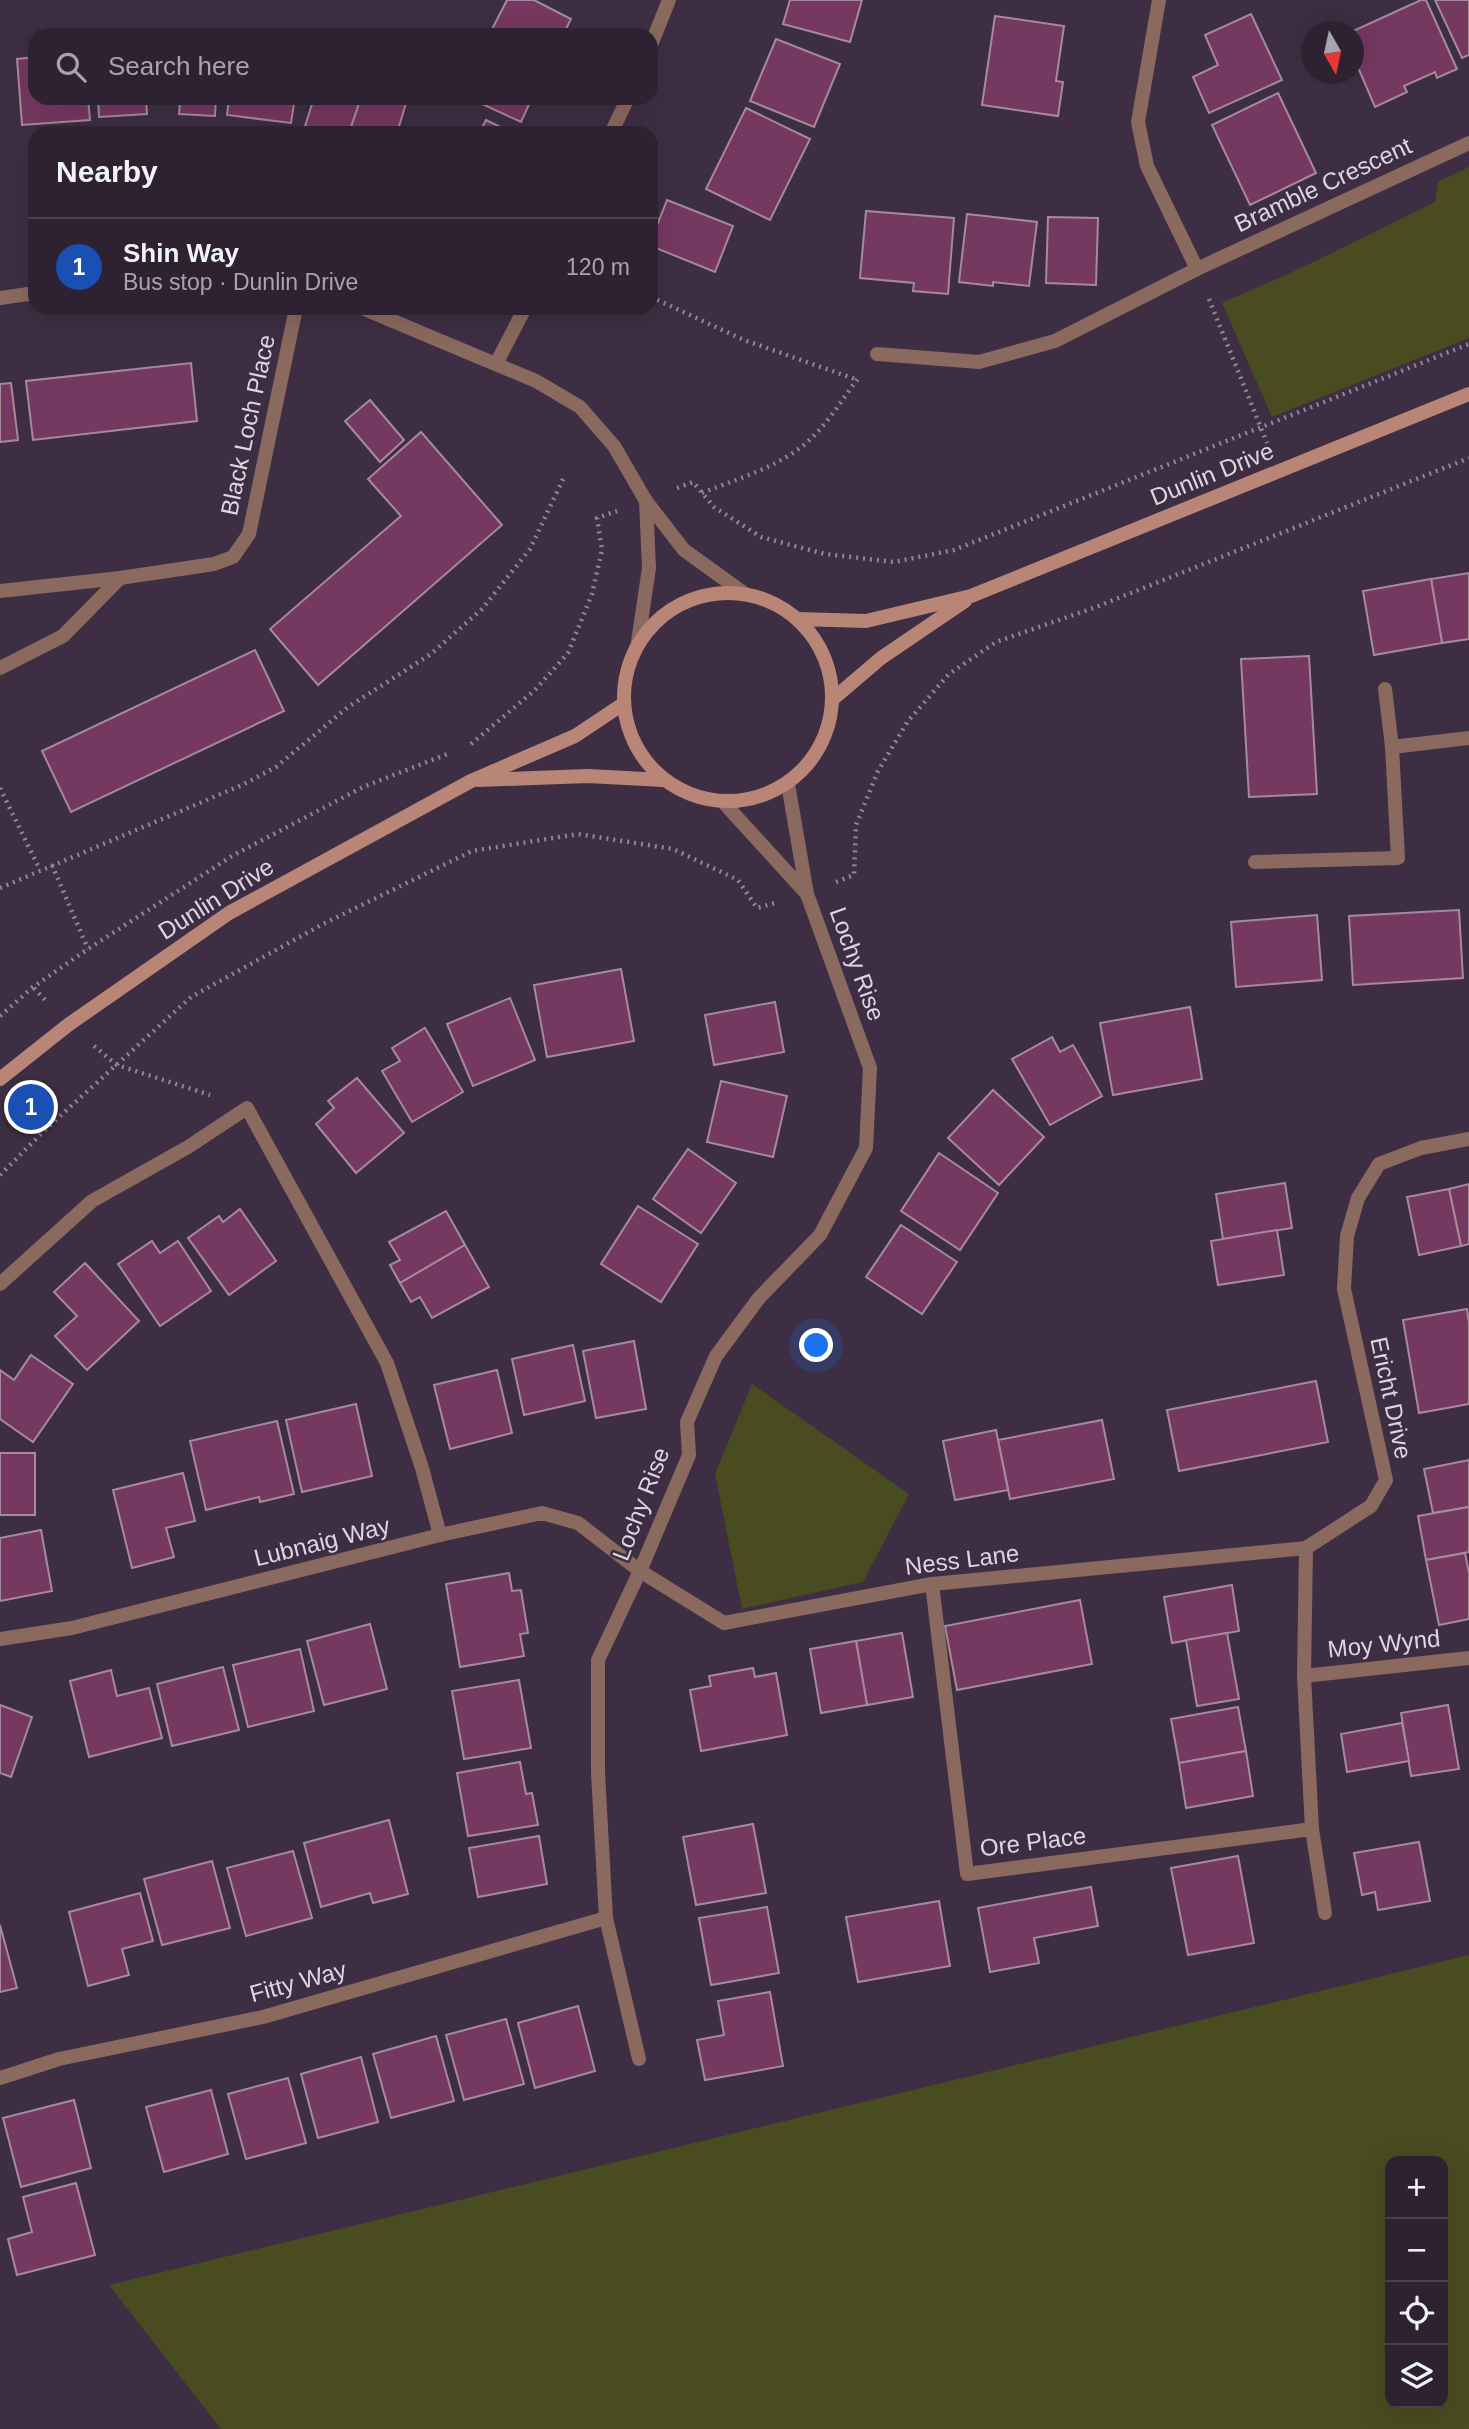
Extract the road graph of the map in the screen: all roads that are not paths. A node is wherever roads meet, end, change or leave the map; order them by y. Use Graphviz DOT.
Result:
graph roads {
  1 [pos="669,0"];
  2 [pos="1159,0"];
  3 [pos="658,28"];
  4 [pos="625,105"];
  5 [pos="614,126"];
  6 [pos="1469,143"];
  7 [pos="1197,269"];
  8 [pos="28,294"];
  9 [pos="0,298"];
  10 [pos="295,315"];
  11 [pos="379,315"];
  12 [pos="521,315"];
  13 [pos="877,354"];
  14 [pos="496,364"];
  15 [pos="1469,394"];
  16 [pos="646,501"];
  17 [pos="120,578"];
  18 [pos="0,591"];
  19 [pos="745,594"];
  20 [pos="971,596"];
  21 [pos="798,619"];
  22 [pos="638,642"];
  23 [pos="0,668"];
  24 [pos="1385,689"];
  25 [pos="833,698"];
  26 [pos="623,704"];
  27 [pos="1469,738"];
  28 [pos="1392,747"];
  29 [pos="471,780"];
  30 [pos="663,780"];
  31 [pos="788,784"];
  32 [pos="724,803"];
  33 [pos="1255,862"];
  34 [pos="807,894"];
  35 [pos="0,1079"];
  36 [pos="1469,1139"];
  37 [pos="0,1284"];
  38 [pos="440,1535"];
  39 [pos="1306,1548"];
  40 [pos="640,1570"];
  41 [pos="932,1584"];
  42 [pos="0,1639"];
  43 [pos="1469,1658"];
  44 [pos="1304,1676"];
  45 [pos="1312,1829"];
  46 [pos="1325,1913"];
  47 [pos="606,1918"];
  48 [pos="639,2059"];
  49 [pos="0,2078"];
  1 -- 3 [label="street"];
  2 -- 7 [label="street"];
  4 -- 5 [label="street"];
  6 -- 7 [label="street, Bramble Crescent"];
  7 -- 13 [label="street, Bramble Crescent"];
  8 -- 9 [label="street"];
  10 -- 17 [label="street, Black Loch Place"];
  11 -- 14 [label="street"];
  12 -- 14 [label="street"];
  14 -- 16 [label="street"];
  15 -- 20 [label="street, Dunlin Drive"];
  16 -- 19 [label="street"];
  16 -- 22 [label="street"];
  17 -- 18 [label="street, Black Loch Place"];
  17 -- 23 [label="street"];
  19 -- 21 [label="street, Dunlin Drive"];
  19 -- 22 [label="street, Dunlin Drive"];
  20 -- 21 [label="street, Dunlin Drive"];
  20 -- 25 [label="street, Dunlin Drive"];
  21 -- 25 [label="street, Dunlin Drive"];
  22 -- 26 [label="street, Dunlin Drive"];
  24 -- 28 [label="street"];
  25 -- 31 [label="street, Dunlin Drive"];
  26 -- 29 [label="street, Dunlin Drive"];
  26 -- 30 [label="street, Dunlin Drive"];
  27 -- 28 [label="street"];
  28 -- 33 [label="street"];
  29 -- 30 [label="street, Dunlin Drive"];
  29 -- 35 [label="street, Dunlin Drive"];
  30 -- 32 [label="street, Dunlin Drive"];
  31 -- 32 [label="street, Dunlin Drive"];
  31 -- 34 [label="street, Lochy Rise"];
  32 -- 34 [label="street, Lochy Rise"];
  34 -- 40 [label="street, Lochy Rise"];
  36 -- 39 [label="street, Ericht Drive"];
  37 -- 38 [label="street"];
  38 -- 40 [label="street, Lubnaig Way"];
  38 -- 42 [label="street, Lubnaig Way"];
  39 -- 41 [label="street, Ness Lane"];
  39 -- 44 [label="street"];
  40 -- 41 [label="street, Ness Lane"];
  40 -- 47 [label="street, Lochy Rise"];
  41 -- 45 [label="street, Ore Place"];
  43 -- 44 [label="street, Moy Wynd"];
  44 -- 45 [label="street"];
  45 -- 46 [label="street"];
  47 -- 48 [label="street, Lochy Rise"];
  47 -- 49 [label="street, Fitty Way"];
}
